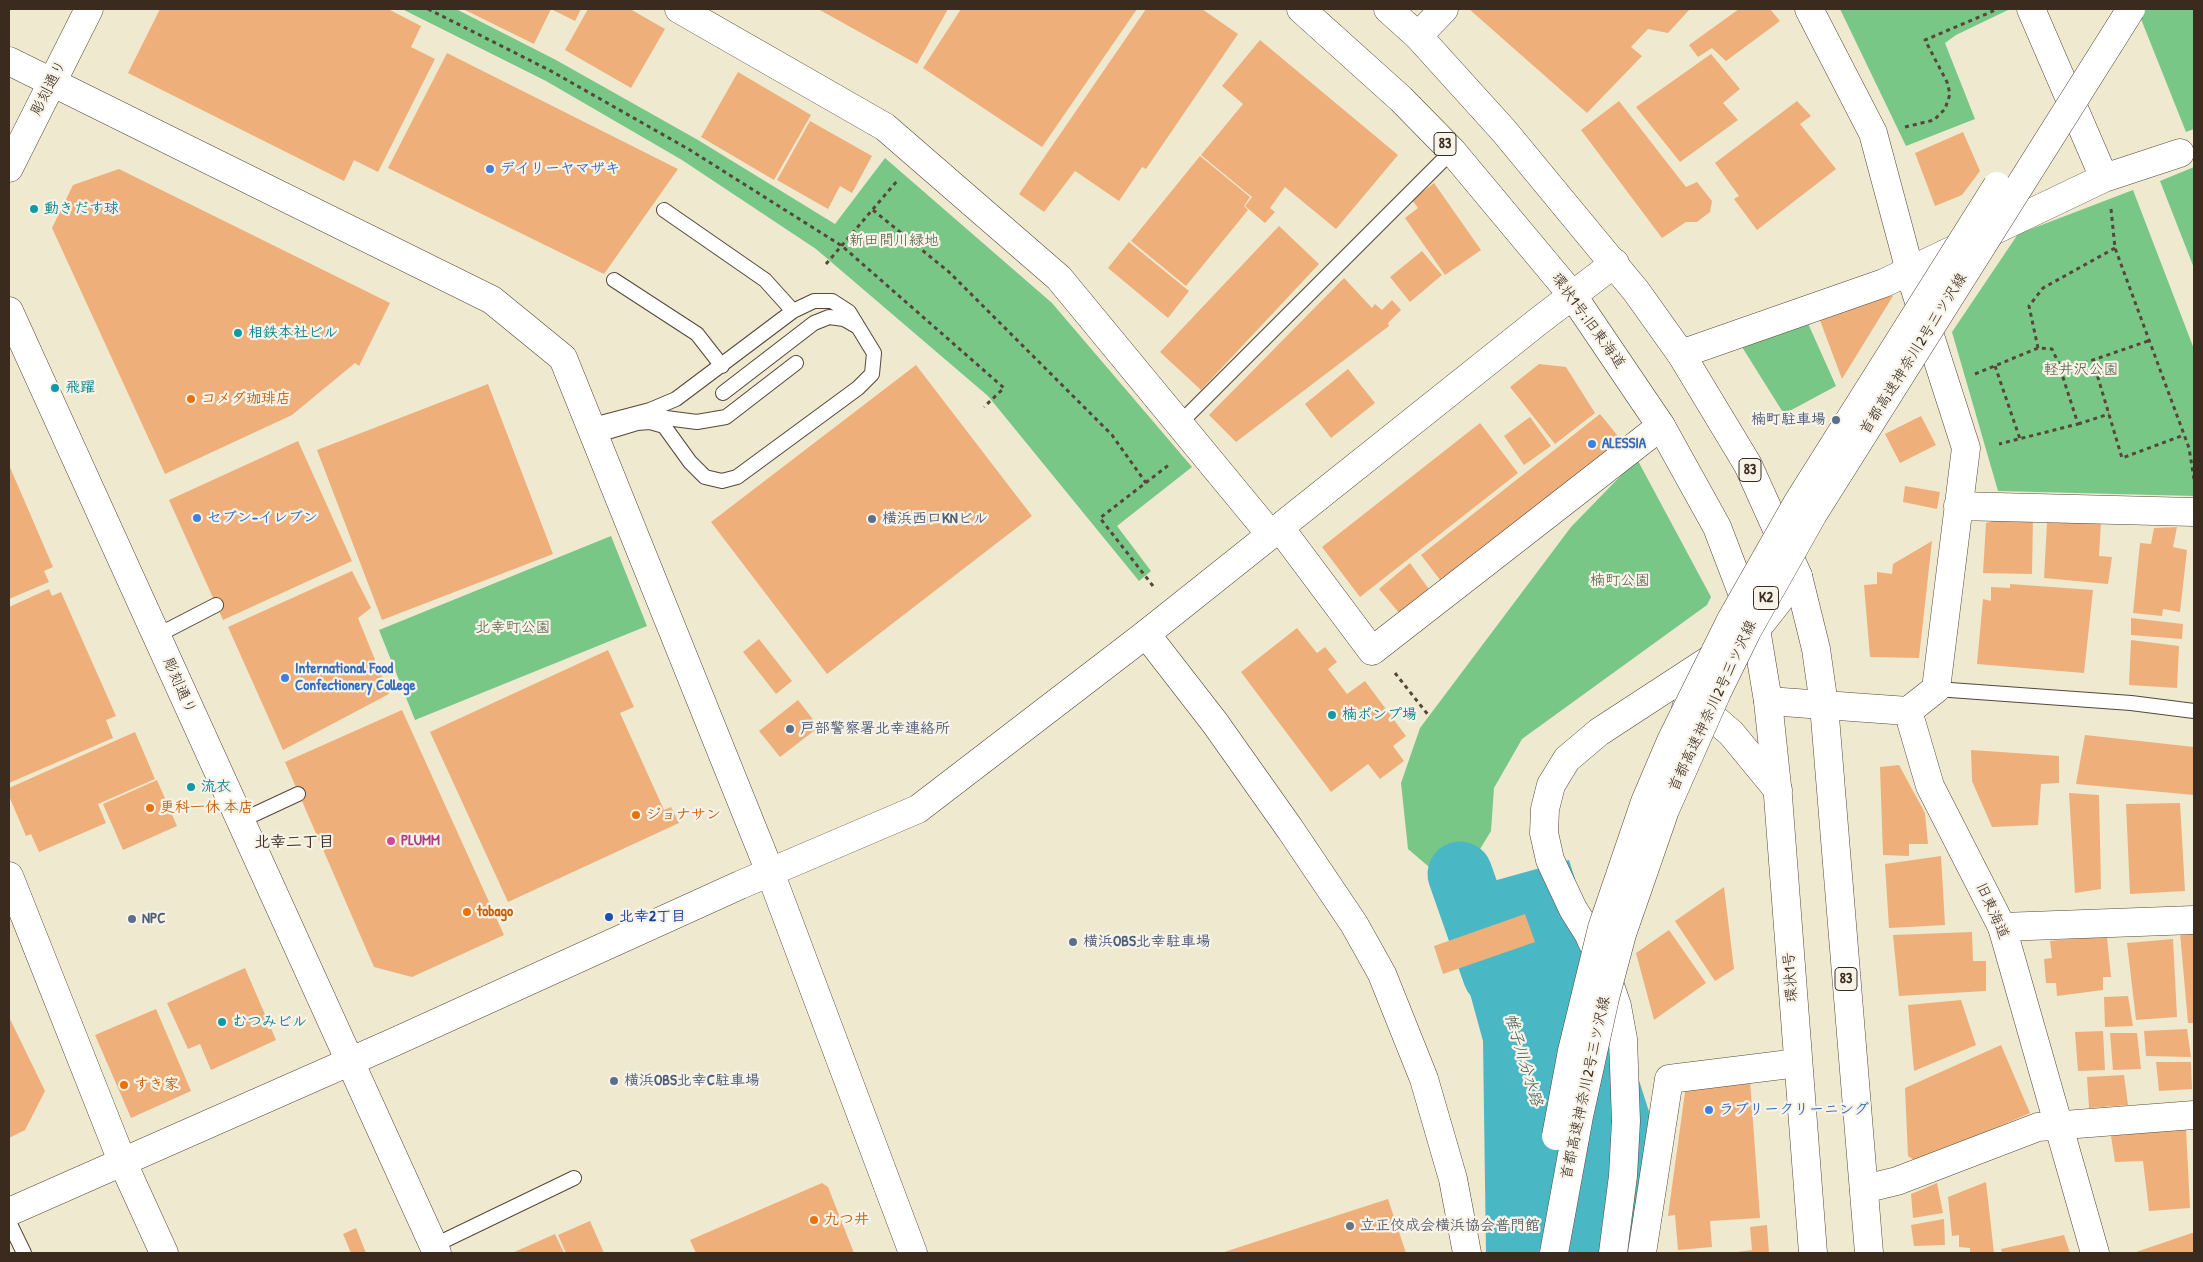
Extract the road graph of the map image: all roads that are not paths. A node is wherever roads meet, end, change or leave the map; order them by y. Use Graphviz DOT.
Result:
graph roads {
  1 [pos="88,9"];
  2 [pos="679,9"];
  3 [pos="1301,9"];
  4 [pos="1388,9"];
  5 [pos="1444,9"];
  6 [pos="1808,9"];
  7 [pos="2032,9"];
  8 [pos="2109,9"];
  9 [pos="2131,9"];
  10 [pos="1418,36"];
  11 [pos="9,61"];
  12 [pos="52,82"];
  13 [pos="1452,151"];
  14 [pos="2180,153"];
  15 [pos="9,168"];
  16 [pos="2104,178"];
  17 [pos="664,210"];
  18 [pos="1615,263"];
  19 [pos="1911,270"];
  20 [pos="614,280"];
  21 [pos="1573,296"];
  22 [pos="9,311"];
  23 [pos="792,311"];
  24 [pos="858,327"];
  25 [pos="1682,354"];
  26 [pos="796,362"];
  27 [pos="722,366"];
  28 [pos="723,393"];
  29 [pos="650,422"];
  30 [pos="1661,426"];
  31 [pos="592,431"];
  32 [pos="1187,433"];
  33 [pos="1958,506"];
  34 [pos="2194,512"];
  35 [pos="1276,531"];
  36 [pos="1798,576"];
  37 [pos="216,605"];
  38 [pos="1756,629"];
  39 [pos="1146,634"];
  40 [pos="156,636"];
  41 [pos="1936,689"];
  42 [pos="1768,701"];
  43 [pos="1644,704"];
  44 [pos="1824,705"];
  45 [pos="1908,711"];
  46 [pos="2194,711"];
  47 [pos="1778,790"];
  48 [pos="298,794"];
  49 [pos="240,821"];
  50 [pos="770,872"];
  51 [pos="9,876"];
  52 [pos="2194,920"];
  53 [pos="2002,926"];
  54 [pos="350,1062"];
  55 [pos="1798,1063"];
  56 [pos="2194,1115"];
  57 [pos="2060,1124"];
  58 [pos="122,1160"];
  59 [pos="574,1178"];
  60 [pos="1864,1189"];
  61 [pos="9,1212"];
  62 [pos="9,1222"];
  63 [pos="435,1250"];
  64 [pos="24,1253"];
  65 [pos="164,1253"];
  66 [pos="913,1253"];
  67 [pos="1467,1253"];
  68 [pos="1536,1253"];
  69 [pos="1554,1253"];
  70 [pos="1613,1253"];
  71 [pos="1642,1253"];
  72 [pos="1813,1253"];
  73 [pos="1869,1253"];
  74 [pos="2095,1253"];
  1 -- 12 [label="main road, 彫刻通り"];
  2 -- 32 [label="main road"];
  3 -- 13 [label="main road, 環状1号;旧東海道 / 83"];
  4 -- 10 [label="main road, 83"];
  5 -- 10 [label="main road"];
  6 -- 19 [label="main road"];
  7 -- 16 [label="main road"];
  8 -- 68 [label="main road, 首都高速神奈川2号三ツ沢線 / K2, bridge"];
  9 -- 69 [label="main road, 首都高速神奈川2号三ツ沢線 / K2, bridge"];
  10 -- 18 [label="main road, 83"];
  11 -- 12 [label="main road"];
  12 -- 15 [label="main road, 彫刻通り"];
  12 -- 31 [label="main road"];
  13 -- 21 [label="main road, 環状1号;旧東海道 / 83"];
  13 -- 32 [label="lane"];
  14 -- 16 [label="main road"];
  16 -- 19 [label="main road"];
  17 -- 23 [label="lane"];
  18 -- 21 [label="main road"];
  18 -- 25 [label="main road, 83"];
  19 -- 25 [label="main road"];
  19 -- 33 [label="main road"];
  20 -- 27 [label="lane"];
  21 -- 30 [label="main road, 環状1号;旧東海道 / 83"];
  21 -- 35 [label="main road"];
  22 -- 40 [label="main road, 彫刻通り"];
  23 -- 24 [label="lane"];
  23 -- 27 [label="lane"];
  24 -- 28 [label="lane"];
  24 -- 29 [label="lane"];
  25 -- 36 [label="main road, 83"];
  26 -- 29 [label="lane"];
  27 -- 31 [label="lane"];
  29 -- 31 [label="lane"];
  30 -- 35 [label="main road"];
  30 -- 38 [label="main road, 環状1号;旧東海道 / 83"];
  31 -- 50 [label="main road"];
  32 -- 35 [label="main road"];
  33 -- 34 [label="main road"];
  33 -- 41 [label="main road"];
  35 -- 39 [label="main road"];
  36 -- 38 [label="main road"];
  36 -- 44 [label="main road, 83"];
  37 -- 40 [label="lane"];
  38 -- 42 [label="main road, 環状1号;旧東海道 / 83"];
  38 -- 43 [label="main road"];
  39 -- 50 [label="main road"];
  39 -- 67 [label="main road"];
  40 -- 49 [label="main road, 彫刻通り"];
  41 -- 45 [label="main road"];
  41 -- 46 [label="lane"];
  42 -- 44 [label="main road"];
  42 -- 47 [label="main road, 環状1号 / 83"];
  43 -- 47 [label="main road"];
  43 -- 70 [label="main road"];
  44 -- 45 [label="main road"];
  44 -- 60 [label="main road, 83"];
  45 -- 53 [label="main road, 旧東海道"];
  47 -- 55 [label="main road, 環状1号 / 83"];
  48 -- 49 [label="lane"];
  49 -- 54 [label="main road, 彫刻通り"];
  50 -- 54 [label="main road"];
  50 -- 66 [label="main road"];
  51 -- 58 [label="main road"];
  52 -- 53 [label="main road"];
  53 -- 57 [label="main road, 旧東海道"];
  54 -- 58 [label="main road"];
  54 -- 63 [label="main road, 彫刻通り"];
  55 -- 71 [label="main road"];
  55 -- 72 [label="main road, 環状1号 / 83"];
  56 -- 57 [label="main road"];
  57 -- 60 [label="main road"];
  57 -- 74 [label="main road, 旧東海道"];
  58 -- 61 [label="main road"];
  58 -- 65 [label="main road"];
  59 -- 63 [label="lane"];
  60 -- 73 [label="main road, 83"];
  62 -- 64 [label="lane"];
}
